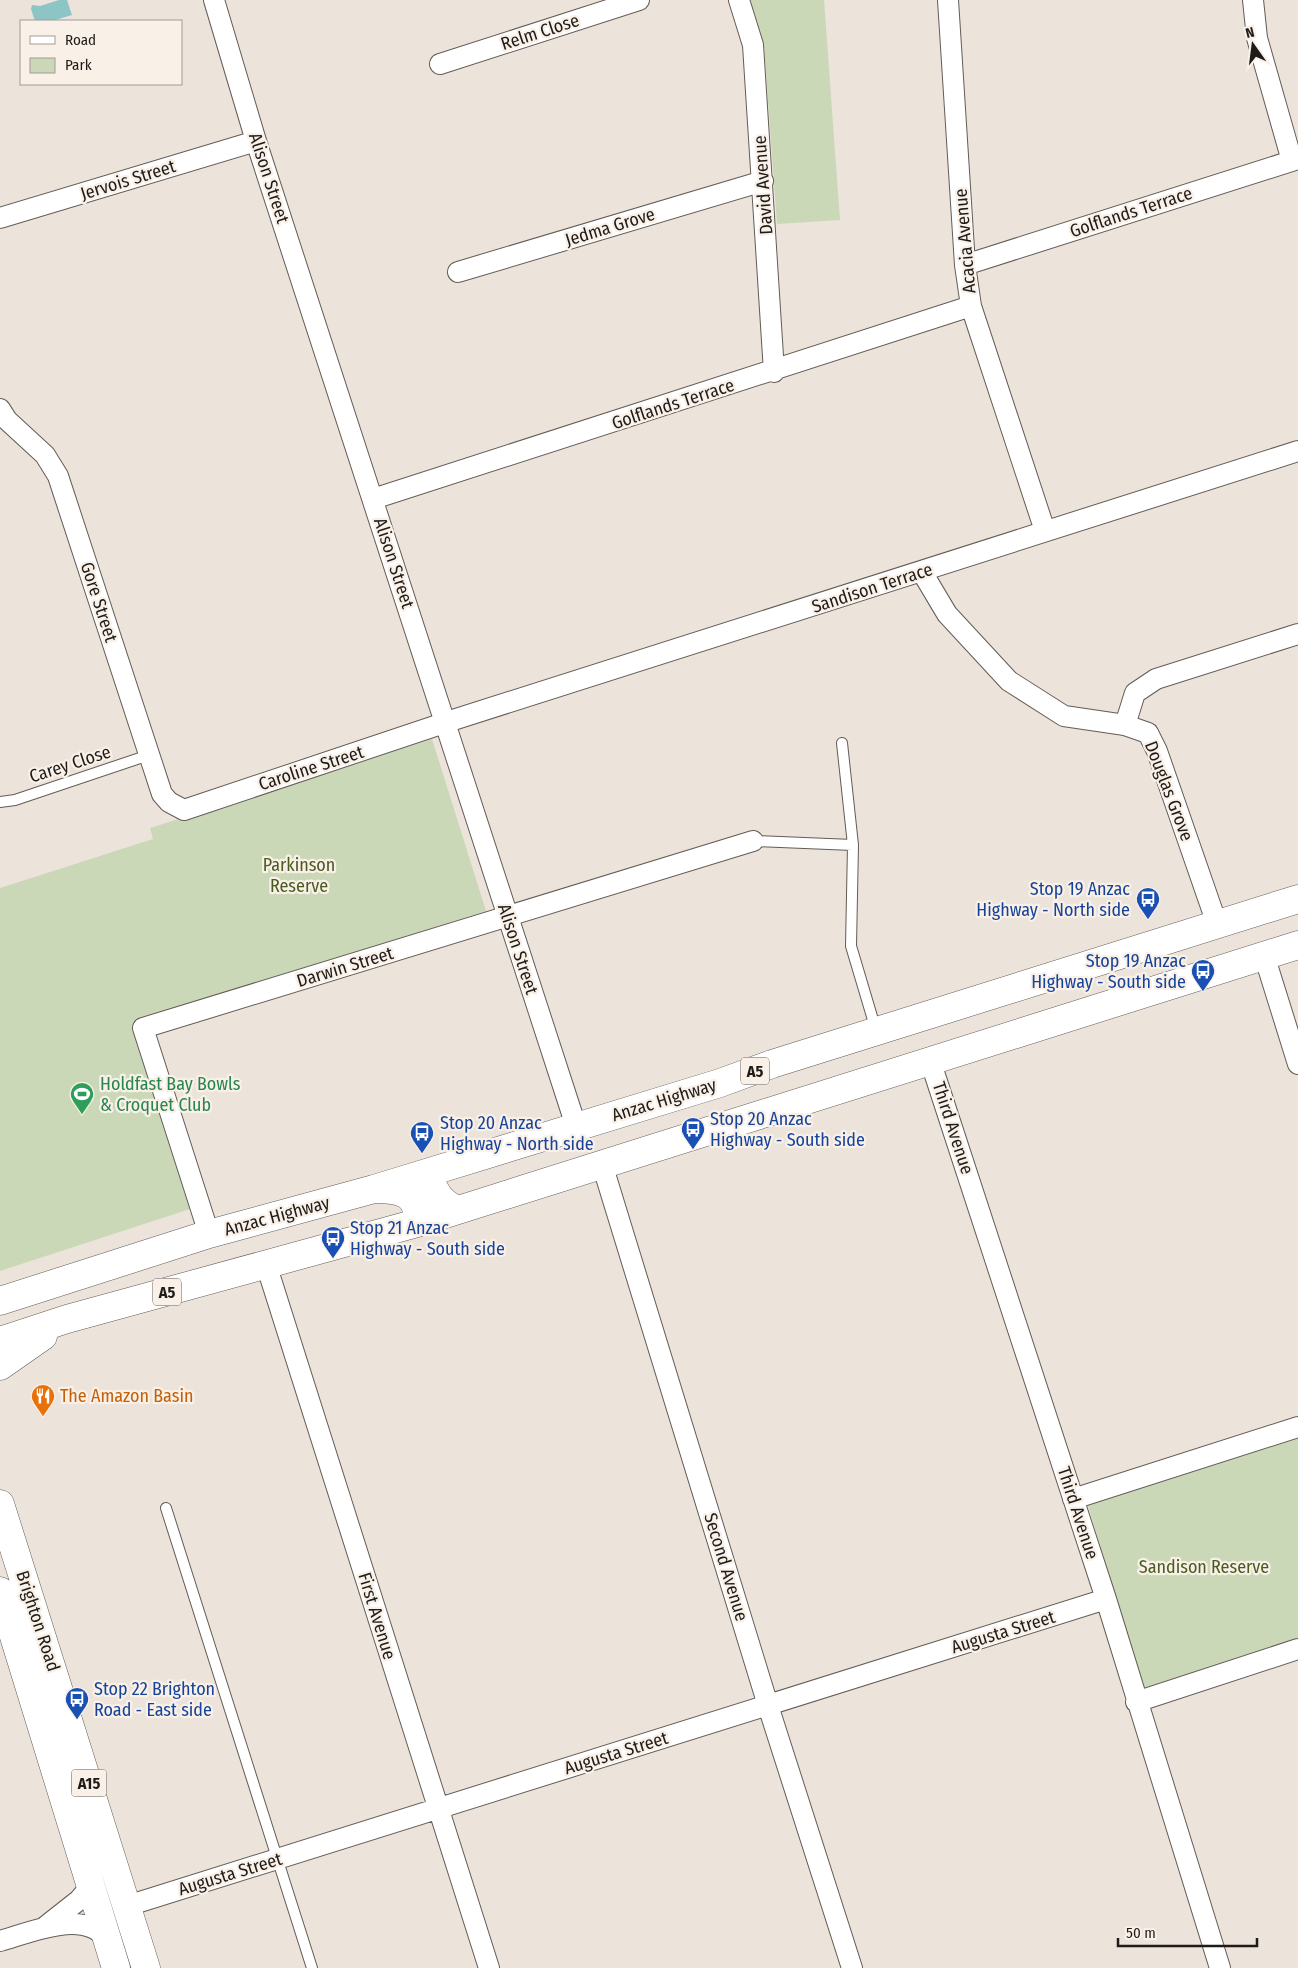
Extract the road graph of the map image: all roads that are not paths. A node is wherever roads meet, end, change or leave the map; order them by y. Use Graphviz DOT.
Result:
graph roads {
  1 [pos="214,0"];
  2 [pos="639,0"];
  3 [pos="739,0"];
  4 [pos="948,0"];
  5 [pos="1253,0"];
  6 [pos="440,64"];
  7 [pos="256,142"];
  8 [pos="1295,160"];
  9 [pos="763,181"];
  10 [pos="0,218"];
  11 [pos="965,265"];
  12 [pos="458,272"];
  13 [pos="971,306"];
  14 [pos="774,372"];
  15 [pos="0,409"];
  16 [pos="1298,451"];
  17 [pos="373,499"];
  18 [pos="1045,531"];
  19 [pos="922,572"];
  20 [pos="1298,634"];
  21 [pos="446,723"];
  22 [pos="1125,725"];
  23 [pos="842,743"];
  24 [pos="150,756"];
  25 [pos="0,802"];
  26 [pos="176,807"];
  27 [pos="753,841"];
  28 [pos="852,845"];
  29 [pos="1298,900"];
  30 [pos="508,917"];
  31 [pos="1217,924"];
  32 [pos="1298,945"];
  33 [pos="1264,955"];
  34 [pos="876,1032"];
  35 [pos="930,1060"];
  36 [pos="772,1064"];
  37 [pos="1298,1064"];
  38 [pos="720,1083"];
  39 [pos="787,1105"];
  40 [pos="752,1117"];
  41 [pos="576,1126"];
  42 [pos="602,1164"];
  43 [pos="435,1171"];
  44 [pos="374,1189"];
  45 [pos="457,1210"];
  46 [pos="417,1223"];
  47 [pos="209,1234"];
  48 [pos="266,1264"];
  49 [pos="33,1289"];
  50 [pos="0,1294"];
  51 [pos="0,1301"];
  52 [pos="67,1319"];
  53 [pos="0,1341"];
  54 [pos="0,1366"];
  55 [pos="1298,1427"];
  56 [pos="1073,1499"];
  57 [pos="0,1504"];
  58 [pos="166,1508"];
  59 [pos="0,1591"];
  60 [pos="1106,1599"];
  61 [pos="1298,1649"];
  62 [pos="1136,1702"];
  63 [pos="768,1705"];
  64 [pos="437,1809"];
  65 [pos="277,1859"];
  66 [pos="91,1886"];
  67 [pos="127,1906"];
  68 [pos="35,1931"];
  69 [pos="0,1941"];
  70 [pos="111,1951"];
  71 [pos="146,1968"];
  72 [pos="312,1968"];
  73 [pos="489,1968"];
  74 [pos="852,1968"];
  75 [pos="1220,1968"];
  1 -- 7 [label="street, Alison Street"];
  2 -- 6 [label="street, Relm Close"];
  3 -- 9 [label="street, David Avenue"];
  4 -- 11 [label="street, Acacia Avenue"];
  5 -- 8 [label="street"];
  7 -- 10 [label="street, Jervois Street"];
  7 -- 17 [label="street, Alison Street"];
  8 -- 11 [label="street, Golflands Terrace"];
  9 -- 12 [label="street, Jedma Grove"];
  9 -- 14 [label="street, David Avenue"];
  11 -- 13 [label="street, Acacia Avenue"];
  13 -- 14 [label="street, Golflands Terrace"];
  13 -- 18 [label="street, Acacia Avenue"];
  14 -- 17 [label="street, Golflands Terrace"];
  15 -- 24 [label="street, Gore Street"];
  16 -- 18 [label="street, Sandison Terrace"];
  17 -- 21 [label="street, Alison Street"];
  18 -- 19 [label="street, Sandison Terrace"];
  19 -- 21 [label="street, Sandison Terrace"];
  19 -- 22 [label="street, Douglas Grove"];
  20 -- 22 [label="street"];
  21 -- 26 [label="street, Caroline Street"];
  21 -- 30 [label="street, Alison Street"];
  22 -- 31 [label="street, Douglas Grove"];
  23 -- 28 [label="lane"];
  24 -- 25 [label="lane, Carey Close"];
  24 -- 26 [label="street, Gore Street"];
  27 -- 28 [label="lane"];
  27 -- 30 [label="street, Darwin Street"];
  28 -- 34 [label="lane"];
  29 -- 31 [label="main road, Anzac Highway / A5"];
  30 -- 41 [label="street, Alison Street"];
  30 -- 47 [label="street, Darwin Street"];
  31 -- 34 [label="main road, Anzac Highway / A5"];
  32 -- 33 [label="main road, A5"];
  33 -- 35 [label="main road, A5"];
  33 -- 37 [label="street"];
  34 -- 36 [label="main road, Anzac Highway / A5"];
  35 -- 39 [label="main road, A5"];
  35 -- 56 [label="street, Third Avenue"];
  36 -- 38 [label="main road, Anzac Highway / A5"];
  36 -- 39 [label="main road"];
  38 -- 40 [label="main road"];
  38 -- 41 [label="main road, Anzac Highway / A5"];
  39 -- 40 [label="main road, A5"];
  40 -- 42 [label="main road, A5"];
  41 -- 43 [label="main road, Anzac Highway / A5"];
  42 -- 45 [label="main road, A5"];
  42 -- 63 [label="street, Second Avenue"];
  43 -- 44 [label="main road, Anzac Highway / A5"];
  43 -- 45 [label="main road"];
  44 -- 46 [label="main road"];
  44 -- 47 [label="main road, Anzac Highway / A5"];
  45 -- 46 [label="main road, A5"];
  46 -- 48 [label="main road, A5"];
  47 -- 49 [label="main road, Anzac Highway / A5"];
  48 -- 52 [label="main road, A5"];
  48 -- 64 [label="street, First Avenue"];
  49 -- 50 [label="main road"];
  49 -- 51 [label="main road, Anzac Highway / A5"];
  52 -- 53 [label="main road, A5"];
  52 -- 54 [label="main road"];
  55 -- 56 [label="street"];
  56 -- 60 [label="street, Third Avenue"];
  57 -- 67 [label="main road, Brighton Road / A15"];
  58 -- 65 [label="lane"];
  59 -- 66 [label="main road, Brighton Road / A15"];
  60 -- 62 [label="street, Third Avenue"];
  60 -- 63 [label="street, Augusta Street"];
  61 -- 62 [label="street"];
  62 -- 75 [label="street, Third Avenue"];
  63 -- 64 [label="street, Augusta Street"];
  63 -- 74 [label="street, Second Avenue"];
  64 -- 65 [label="street, Augusta Street"];
  64 -- 73 [label="street, First Avenue"];
  65 -- 67 [label="street, Augusta Street"];
  65 -- 72 [label="lane"];
  66 -- 68 [label="street"];
  66 -- 70 [label="main road, Brighton Road / A15"];
  67 -- 70 [label="main road"];
  67 -- 71 [label="main road, Brighton Road / A15"];
  68 -- 69 [label="street"];
  68 -- 70 [label="street"];
}
